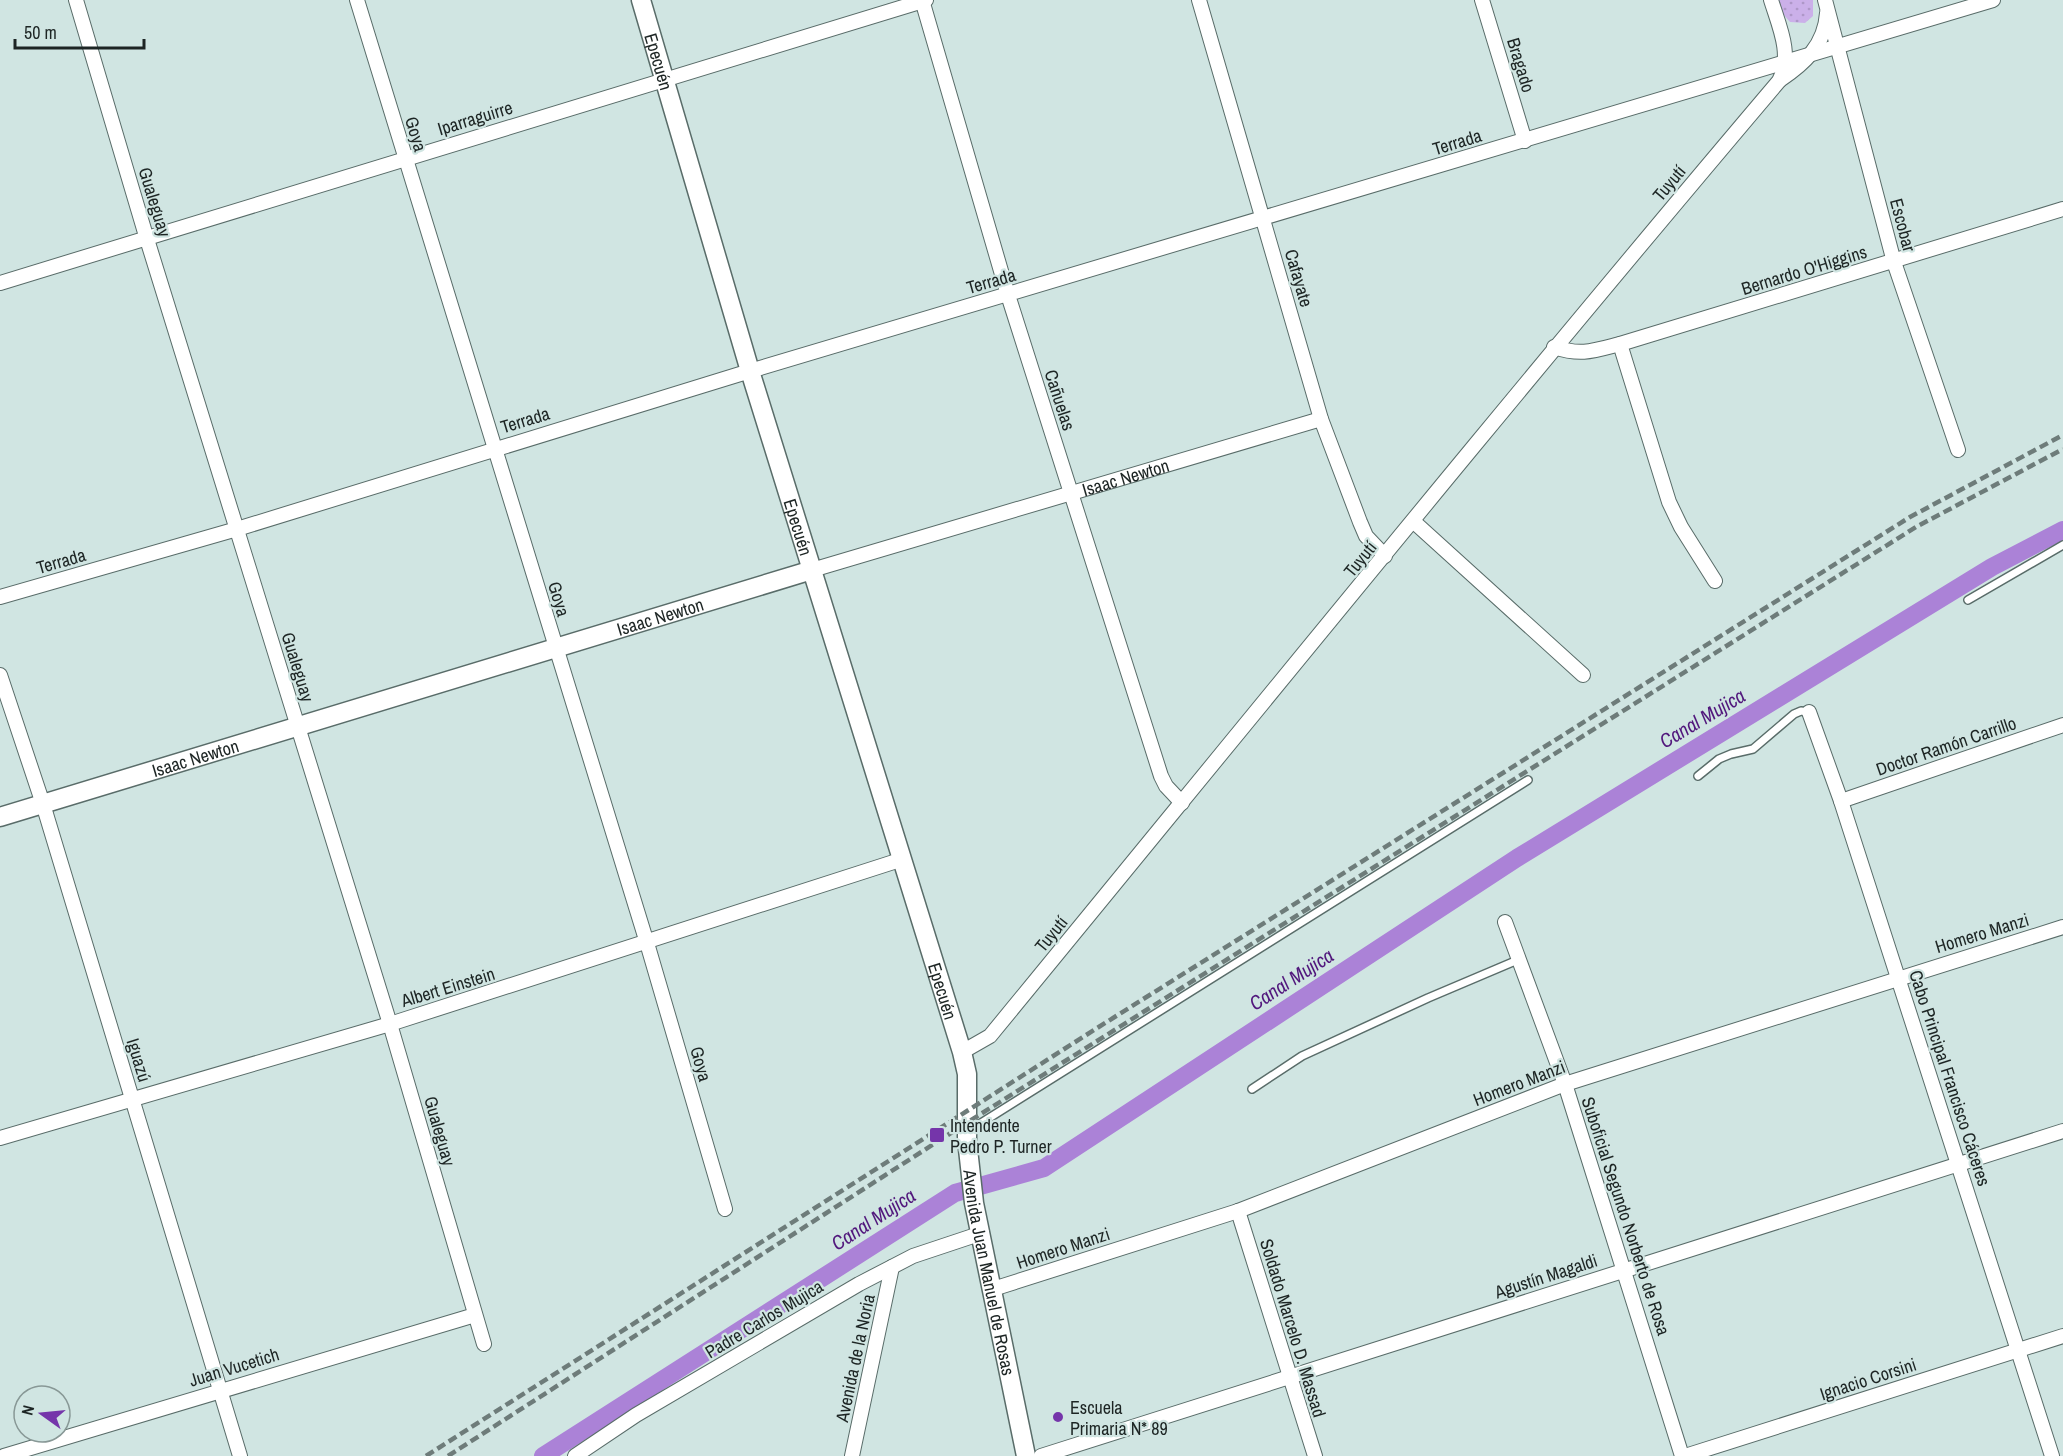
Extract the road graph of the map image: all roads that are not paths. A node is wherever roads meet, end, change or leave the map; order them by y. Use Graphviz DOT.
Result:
graph roads {
  1 [pos="76,0"];
  2 [pos="357,0"];
  3 [pos="640,0"];
  4 [pos="923,0"];
  5 [pos="1199,0"];
  6 [pos="1482,0"];
  7 [pos="1771,0"];
  8 [pos="1993,0"];
  9 [pos="1826,3"];
  10 [pos="1838,47"];
  11 [pos="1810,55"];
  12 [pos="1785,62"];
  13 [pos="664,81"];
  14 [pos="1779,81"];
  15 [pos="1525,141"];
  16 [pos="405,158"];
  17 [pos="2063,209"];
  18 [pos="1264,219"];
  19 [pos="146,236"];
  20 [pos="1894,262"];
  21 [pos="0,283"];
  22 [pos="1008,295"];
  23 [pos="1620,344"];
  24 [pos="1554,347"];
  25 [pos="750,371"];
  26 [pos="1321,419"];
  27 [pos="494,448"];
  28 [pos="1958,450"];
  29 [pos="1070,492"];
  30 [pos="1413,521"];
  31 [pos="237,530"];
  32 [pos="2063,545"];
  33 [pos="1385,556"];
  34 [pos="812,570"];
  35 [pos="1715,581"];
  36 [pos="0,597"];
  37 [pos="1968,600"];
  38 [pos="555,646"];
  39 [pos="0,675"];
  40 [pos="1583,675"];
  41 [pos="1809,712"];
  42 [pos="2063,725"];
  43 [pos="298,728"];
  44 [pos="1698,776"];
  45 [pos="1528,780"];
  46 [pos="1841,801"];
  47 [pos="1182,803"];
  48 [pos="43,804"];
  49 [pos="0,817"];
  50 [pos="903,859"];
  51 [pos="1505,922"];
  52 [pos="2063,927"];
  53 [pos="647,943"];
  54 [pos="1520,959"];
  55 [pos="1898,977"];
  56 [pos="390,1024"];
  57 [pos="962,1052"];
  58 [pos="1565,1084"];
  59 [pos="1252,1089"];
  60 [pos="131,1098"];
  61 [pos="967,1131"];
  62 [pos="2063,1131"];
  63 [pos="0,1138"];
  64 [pos="1959,1163"];
  65 [pos="725,1209"];
  66 [pos="1238,1211"];
  67 [pos="982,1233"];
  68 [pos="892,1267"];
  69 [pos="1625,1270"];
  70 [pos="993,1289"];
  71 [pos="475,1315"];
  72 [pos="2063,1336"];
  73 [pos="484,1344"];
  74 [pos="2018,1350"];
  75 [pos="1289,1378"];
  76 [pos="221,1389"];
  77 [pos="4,1456"];
  78 [pos="240,1456"];
  79 [pos="575,1456"];
  80 [pos="849,1456"];
  81 [pos="1026,1456"];
  82 [pos="1041,1456"];
  83 [pos="1315,1456"];
  84 [pos="1683,1456"];
  85 [pos="2052,1456"];
  1 -- 19 [label="street, Gualeguay"];
  2 -- 16 [label="street, Goya"];
  3 -- 13 [label="street, Epecuén"];
  4 -- 13 [label="street, Iparraguirre"];
  4 -- 22 [label="street, Cañuelas"];
  5 -- 18 [label="street, Cafayate"];
  6 -- 15 [label="street, Bragado"];
  7 -- 12 [label="street"];
  8 -- 10 [label="street, Terrada"];
  9 -- 10 [label="street, Escobar"];
  9 -- 11 [label="street, Escobar"];
  10 -- 11 [label="street, Terrada"];
  10 -- 20 [label="street, Escobar"];
  11 -- 12 [label="street, Terrada"];
  11 -- 14 [label="street, Escobar"];
  12 -- 14 [label="street"];
  12 -- 15 [label="street, Terrada"];
  13 -- 16 [label="street, Iparraguirre"];
  13 -- 25 [label="street, Epecuén"];
  14 -- 24 [label="street, Tuyutí"];
  15 -- 18 [label="street, Terrada"];
  16 -- 19 [label="street, Iparraguirre"];
  16 -- 27 [label="street, Goya"];
  17 -- 20 [label="street, Bernardo O'Higgins"];
  18 -- 22 [label="street, Terrada"];
  18 -- 26 [label="street, Cafayate"];
  19 -- 21 [label="street, Iparraguirre"];
  19 -- 31 [label="street, Gualeguay"];
  20 -- 23 [label="street, Bernardo O'Higgins"];
  20 -- 28 [label="street, Escobar"];
  22 -- 25 [label="street, Terrada"];
  22 -- 29 [label="street, Cañuelas"];
  23 -- 24 [label="street, Bernardo O'Higgins"];
  23 -- 35 [label="street"];
  24 -- 30 [label="street, Tuyutí"];
  25 -- 27 [label="street, Terrada"];
  25 -- 34 [label="street, Epecuén"];
  26 -- 29 [label="street, Isaac Newton"];
  26 -- 33 [label="street, Cafayate"];
  27 -- 31 [label="street, Terrada"];
  27 -- 38 [label="street, Goya"];
  29 -- 34 [label="street, Isaac Newton"];
  29 -- 47 [label="street, Cañuelas"];
  30 -- 33 [label="street, Tuyutí"];
  30 -- 40 [label="street"];
  31 -- 36 [label="street, Terrada"];
  31 -- 43 [label="street, Gualeguay"];
  32 -- 37 [label="lane"];
  33 -- 47 [label="street, Tuyutí"];
  34 -- 38 [label="street, Isaac Newton"];
  34 -- 50 [label="street, Epecuén"];
  38 -- 43 [label="street, Isaac Newton"];
  38 -- 53 [label="street, Goya"];
  39 -- 48 [label="street, Iguazú"];
  41 -- 44 [label="lane"];
  41 -- 46 [label="street, Cabo Principal Francisco Cáceres"];
  42 -- 46 [label="street, Doctor Ramón Carrillo"];
  43 -- 48 [label="street, Isaac Newton"];
  43 -- 56 [label="street, Gualeguay"];
  45 -- 61 [label="lane"];
  46 -- 55 [label="street, Cabo Principal Francisco Cáceres"];
  47 -- 57 [label="street, Tuyutí"];
  48 -- 49 [label="street, Isaac Newton"];
  48 -- 60 [label="street, Iguazú"];
  50 -- 53 [label="street, Albert Einstein"];
  50 -- 57 [label="street, Epecuén"];
  51 -- 54 [label="street, Suboficial Segundo Norberto de Rosa"];
  52 -- 55 [label="street, Homero Manzi"];
  53 -- 56 [label="street, Albert Einstein"];
  53 -- 65 [label="street, Goya"];
  54 -- 58 [label="street, Suboficial Segundo Norberto de Rosa"];
  54 -- 59 [label="lane"];
  55 -- 58 [label="street, Homero Manzi"];
  55 -- 64 [label="street, Cabo Principal Francisco Cáceres"];
  56 -- 60 [label="street, Albert Einstein"];
  56 -- 71 [label="street, Gualeguay"];
  57 -- 61 [label="street, Avenida Juan Manuel de Rosas"];
  58 -- 66 [label="street, Homero Manzi"];
  58 -- 69 [label="street, Suboficial Segundo Norberto de Rosa"];
  60 -- 63 [label="street, Albert Einstein"];
  60 -- 76 [label="street, Iguazú"];
  61 -- 67 [label="street, Avenida Juan Manuel de Rosas"];
  62 -- 64 [label="street, Agustín Magaldi"];
  64 -- 69 [label="street, Agustín Magaldi"];
  64 -- 74 [label="street, Cabo Principal Francisco Cáceres"];
  66 -- 70 [label="street, Homero Manzi"];
  66 -- 75 [label="street, Soldado Marcelo D. Massad"];
  67 -- 68 [label="street, Padre Carlos Mujica"];
  67 -- 70 [label="street, Avenida Juan Manuel de Rosas"];
  68 -- 79 [label="street, Padre Carlos Mujica"];
  68 -- 80 [label="street, Avenida de la Noria"];
  69 -- 75 [label="street, Agustín Magaldi"];
  69 -- 84 [label="street, Suboficial Segundo Norberto de Rosa"];
  70 -- 81 [label="street, Avenida Juan Manuel de Rosas"];
  71 -- 73 [label="street, Gualeguay"];
  71 -- 76 [label="street, Juan Vucetich"];
  72 -- 74 [label="street, Ignacio Corsini"];
  74 -- 84 [label="street, Ignacio Corsini"];
  74 -- 85 [label="street, Cabo Principal Francisco Cáceres"];
  75 -- 82 [label="street, Agustín Magaldi"];
  75 -- 83 [label="street, Soldado Marcelo D. Massad"];
  76 -- 77 [label="street, Juan Vucetich"];
  76 -- 78 [label="street, Iguazú"];
}
